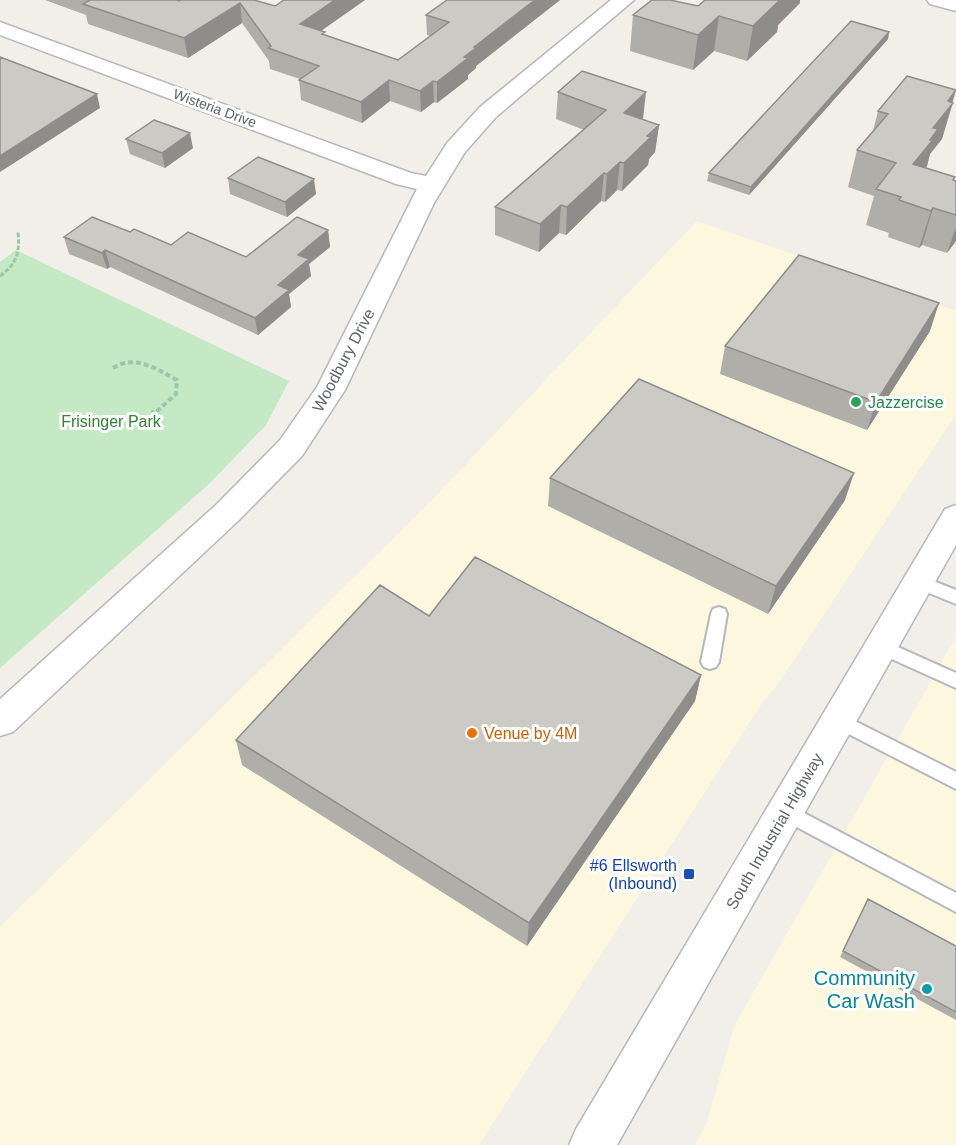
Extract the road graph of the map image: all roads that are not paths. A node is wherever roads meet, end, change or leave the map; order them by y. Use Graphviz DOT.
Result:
graph roads {
  1 [pos="624,0"];
  2 [pos="937,0"];
  3 [pos="956,5"];
  4 [pos="0,28"];
  5 [pos="430,184"];
  6 [pos="954,525"];
  7 [pos="918,581"];
  8 [pos="956,597"];
  9 [pos="719,614"];
  10 [pos="880,646"];
  11 [pos="710,662"];
  12 [pos="956,681"];
  13 [pos="837,720"];
  14 [pos="0,721"];
  15 [pos="956,781"];
  16 [pos="785,811"];
  17 [pos="956,903"];
  18 [pos="592,1145"];
  1 -- 5 [label="street, Woodbury Drive"];
  2 -- 3 [label="street"];
  4 -- 5 [label="street, Wisteria Drive"];
  5 -- 14 [label="street, Woodbury Drive"];
  6 -- 7 [label="street, South Industrial Highway"];
  7 -- 8 [label="lane"];
  7 -- 10 [label="street, South Industrial Highway"];
  9 -- 11 [label="lane"];
  10 -- 12 [label="lane"];
  10 -- 13 [label="street, South Industrial Highway"];
  13 -- 15 [label="lane"];
  13 -- 16 [label="street, South Industrial Highway"];
  16 -- 17 [label="lane"];
  16 -- 18 [label="street, South Industrial Highway"];
}
